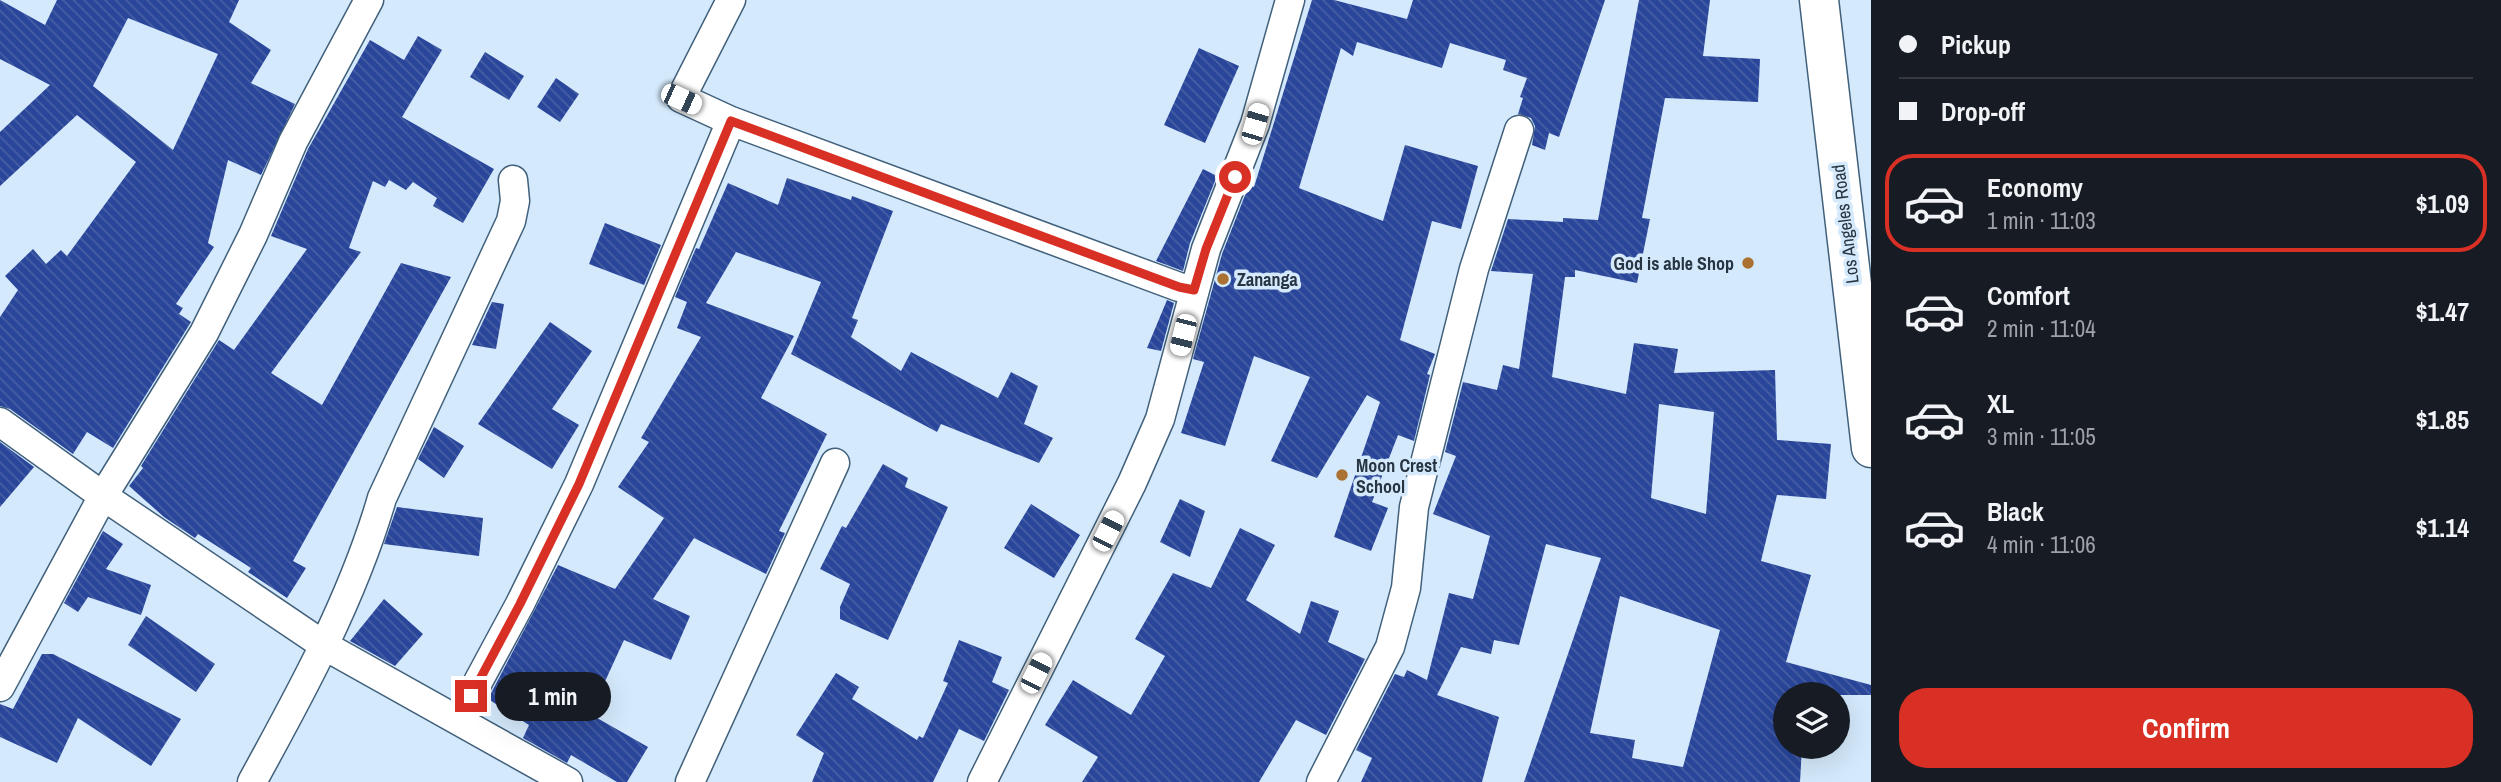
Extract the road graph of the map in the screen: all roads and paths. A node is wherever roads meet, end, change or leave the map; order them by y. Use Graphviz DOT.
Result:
graph roads {
  1 [pos="369,0"];
  2 [pos="731,0"];
  3 [pos="1290,0"];
  4 [pos="1819,0"];
  5 [pos="731,121"];
  6 [pos="1518,130"];
  7 [pos="513,180"];
  8 [pos="1194,290"];
  9 [pos="0,422"];
  10 [pos="1871,448"];
  11 [pos="835,463"];
  12 [pos="103,496"];
  13 [pos="325,646"];
  14 [pos="0,687"];
  15 [pos="458,719"];
  16 [pos="252,782"];
  17 [pos="568,782"];
  18 [pos="690,782"];
  19 [pos="982,782"];
  20 [pos="1321,782"];
  1 -- 12 [label="street"];
  2 -- 5 [label="street"];
  3 -- 8 [label="street"];
  4 -- 10 [label="main road, Los Angeles Road"];
  5 -- 8 [label="street"];
  5 -- 15 [label="street"];
  6 -- 20 [label="street"];
  7 -- 13 [label="street"];
  8 -- 19 [label="street"];
  9 -- 12 [label="street"];
  11 -- 18 [label="street"];
  12 -- 13 [label="street"];
  12 -- 14 [label="street"];
  13 -- 15 [label="street"];
  13 -- 16 [label="street"];
  15 -- 17 [label="street"];
}
